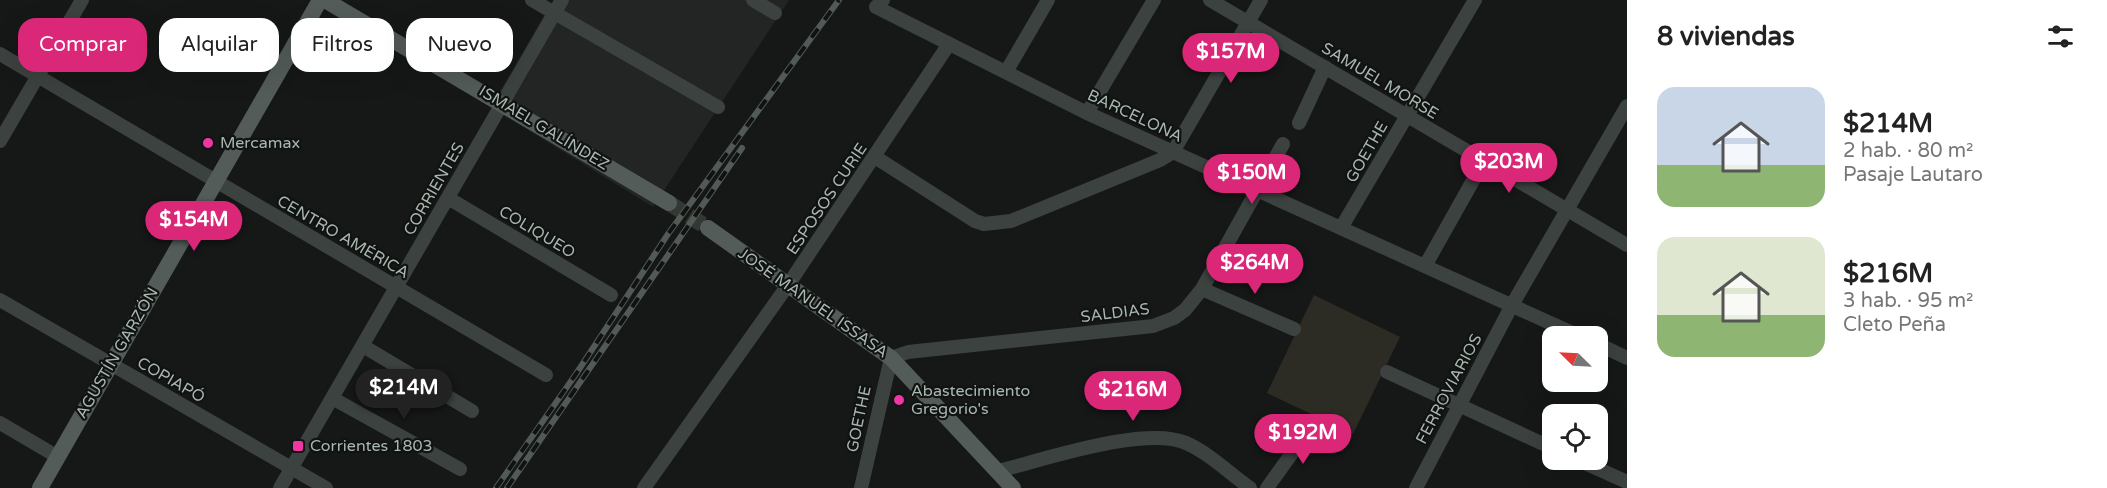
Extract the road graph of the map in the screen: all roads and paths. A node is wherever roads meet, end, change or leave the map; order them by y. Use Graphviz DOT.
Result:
graph roads {
  1 [pos="82,0"];
  2 [pos="320,0"];
  3 [pos="325,0"];
  4 [pos="532,0"];
  5 [pos="562,0"];
  6 [pos="753,0"];
  7 [pos="1048,0"];
  8 [pos="1154,0"];
  9 [pos="1210,0"];
  10 [pos="1261,0"];
  11 [pos="1475,0"];
  12 [pos="880,4"];
  13 [pos="554,13"];
  14 [pos="776,13"];
  15 [pos="1248,22"];
  16 [pos="949,44"];
  17 [pos="0,54"];
  18 [pos="1325,67"];
  19 [pos="1006,72"];
  20 [pos="38,76"];
  21 [pos="502,104"];
  22 [pos="1627,106"];
  23 [pos="718,107"];
  24 [pos="1087,113"];
  25 [pos="1406,117"];
  26 [pos="1299,123"];
  27 [pos="0,141"];
  28 [pos="1283,144"];
  29 [pos="1173,152"];
  30 [pos="875,157"];
  31 [pos="1484,161"];
  32 [pos="215,180"];
  33 [pos="1256,189"];
  34 [pos="448,198"];
  35 [pos="669,203"];
  36 [pos="1567,209"];
  37 [pos="708,228"];
  38 [pos="1341,228"];
  39 [pos="1627,245"];
  40 [pos="1425,266"];
  41 [pos="788,285"];
  42 [pos="396,287"];
  43 [pos="1202,289"];
  44 [pos="611,295"];
  45 [pos="0,300"];
  46 [pos="1512,305"];
  47 [pos="1558,326"];
  48 [pos="1294,329"];
  49 [pos="363,346"];
  50 [pos="1608,348"];
  51 [pos="1627,357"];
  52 [pos="891,358"];
  53 [pos="110,364"];
  54 [pos="1387,372"];
  55 [pos="546,375"];
  56 [pos="332,398"];
  57 [pos="1459,406"];
  58 [pos="472,411"];
  59 [pos="0,423"];
  60 [pos="1313,424"];
  61 [pos="1542,443"];
  62 [pos="58,457"];
  63 [pos="291,469"];
  64 [pos="460,469"];
  65 [pos="1600,470"];
  66 [pos="998,471"];
  67 [pos="1627,482"];
  68 [pos="1419,486"];
  69 [pos="40,488"];
  70 [pos="280,488"];
  71 [pos="326,488"];
  72 [pos="644,488"];
  73 [pos="861,488"];
  74 [pos="1013,488"];
  75 [pos="1250,488"];
  76 [pos="1267,488"];
  1 -- 20 [label="street"];
  2 -- 32 [label="main road, AGUSTÍN GARZÓN"];
  3 -- 21 [label="main road, ISMAEL GALÍNDEZ"];
  4 -- 13 [label="street"];
  5 -- 13 [label="street, CORRIENTES"];
  6 -- 14 [label="street"];
  7 -- 19 [label="street"];
  8 -- 24 [label="street"];
  9 -- 15 [label="street, SAMUEL MORSE"];
  10 -- 15 [label="street"];
  11 -- 25 [label="street, GOETHE"];
  12 -- 16 [label="street, BARCELONA"];
  13 -- 21 [label="street, CORRIENTES"];
  13 -- 23 [label="street"];
  15 -- 18 [label="street, SAMUEL MORSE"];
  15 -- 29 [label="street"];
  16 -- 19 [label="street, BARCELONA"];
  16 -- 30 [label="street, ESPOSOS CURIE"];
  17 -- 20 [label="street, CENTRO AMÉRICA"];
  18 -- 25 [label="street, SAMUEL MORSE"];
  18 -- 26 [label="street"];
  19 -- 24 [label="street, BARCELONA"];
  20 -- 27 [label="street"];
  20 -- 32 [label="street, CENTRO AMÉRICA"];
  21 -- 34 [label="street, CORRIENTES"];
  21 -- 35 [label="main road, ISMAEL GALÍNDEZ"];
  22 -- 36 [label="street, FERROVIARIOS"];
  24 -- 29 [label="street, BARCELONA"];
  25 -- 31 [label="street, SAMUEL MORSE"];
  25 -- 38 [label="street, GOETHE"];
  28 -- 33 [label="street, SALDIAS"];
  29 -- 30 [label="street"];
  29 -- 33 [label="street, BARCELONA"];
  30 -- 41 [label="street, ESPOSOS CURIE"];
  31 -- 36 [label="street, SAMUEL MORSE"];
  31 -- 40 [label="street"];
  32 -- 42 [label="street, CENTRO AMÉRICA"];
  32 -- 53 [label="main road, AGUSTÍN GARZÓN"];
  33 -- 38 [label="street, BARCELONA"];
  33 -- 43 [label="street, SALDIAS"];
  34 -- 42 [label="street, CORRIENTES"];
  34 -- 44 [label="street, COLIQUEO"];
  36 -- 39 [label="street, SAMUEL MORSE"];
  36 -- 46 [label="street, FERROVIARIOS"];
  37 -- 41 [label="main road, JOSÉ MANUEL ISSASA"];
  38 -- 40 [label="street, BARCELONA"];
  40 -- 46 [label="street, BARCELONA"];
  41 -- 52 [label="main road, JOSÉ MANUEL ISSASA"];
  41 -- 72 [label="street, ESPOSOS CURIE"];
  42 -- 49 [label="street, CORRIENTES"];
  42 -- 55 [label="street, CENTRO AMÉRICA"];
  43 -- 48 [label="street"];
  43 -- 52 [label="street, SALDIAS"];
  45 -- 53 [label="street, COPIAPÓ"];
  46 -- 47 [label="street, BARCELONA"];
  46 -- 57 [label="street, FERROVIARIOS"];
  49 -- 56 [label="street, CORRIENTES"];
  49 -- 58 [label="street"];
  50 -- 51 [label="street"];
  52 -- 66 [label="main road, JOSÉ MANUEL ISSASA"];
  52 -- 73 [label="street, GOETHE"];
  53 -- 62 [label="main road, AGUSTÍN GARZÓN"];
  53 -- 63 [label="street, COPIAPÓ"];
  54 -- 57 [label="street"];
  56 -- 63 [label="street, CORRIENTES"];
  56 -- 64 [label="street"];
  57 -- 61 [label="street"];
  57 -- 68 [label="street, FERROVIARIOS"];
  59 -- 62 [label="street"];
  60 -- 76 [label="street"];
  62 -- 69 [label="main road, AGUSTÍN GARZÓN"];
  63 -- 70 [label="street, CORRIENTES"];
  63 -- 71 [label="street, COPIAPÓ"];
  65 -- 67 [label="street"];
  66 -- 74 [label="main road, JOSÉ MANUEL ISSASA"];
  66 -- 75 [label="street"];
}
